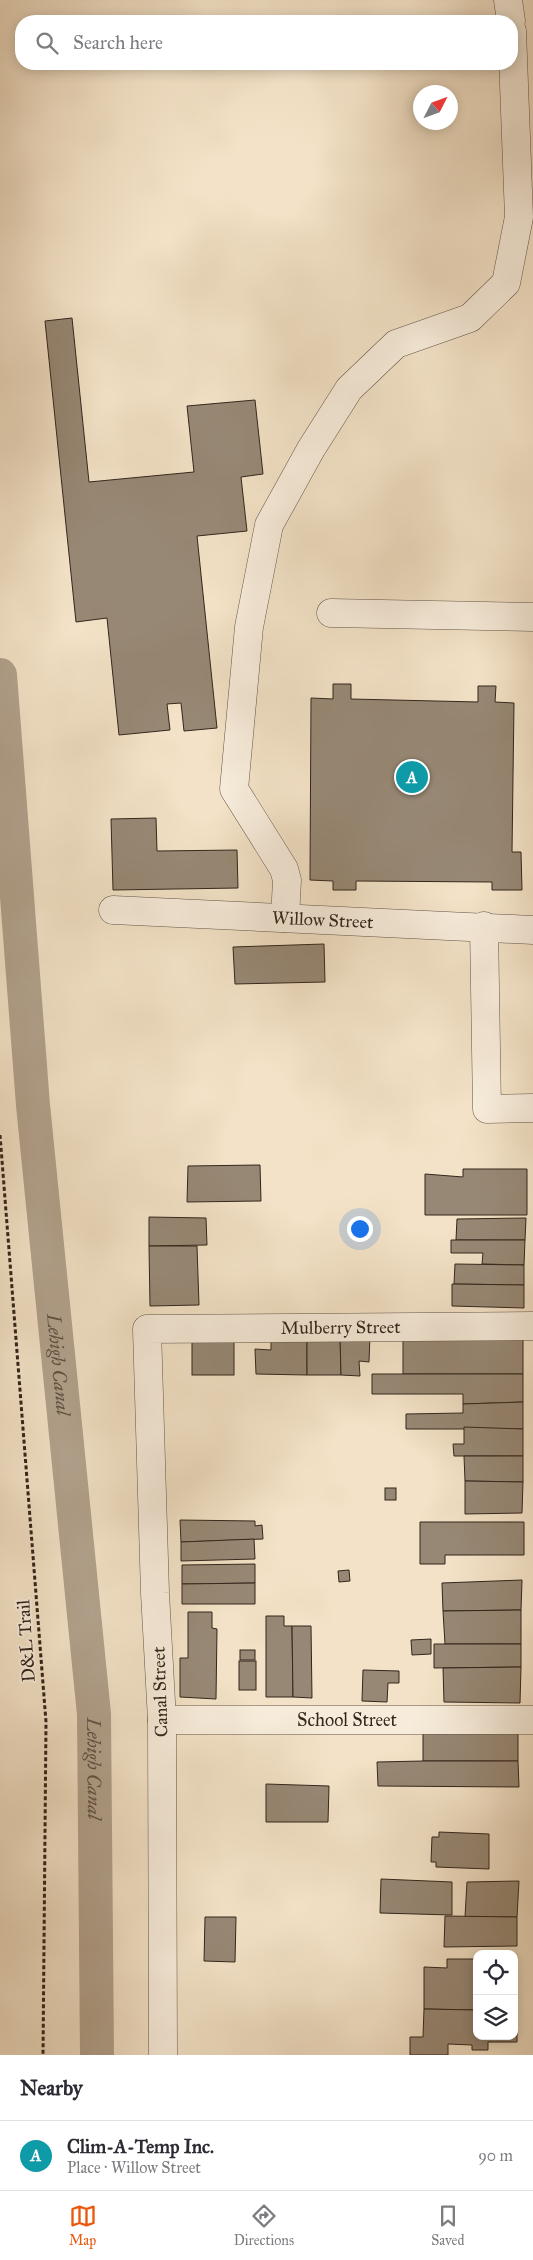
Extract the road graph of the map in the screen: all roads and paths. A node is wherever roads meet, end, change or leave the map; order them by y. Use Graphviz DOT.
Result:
graph roads {
  1 [pos="508,0"];
  2 [pos="510,15"];
  3 [pos="513,70"];
  4 [pos="331,614"];
  5 [pos="533,617"];
  6 [pos="113,910"];
  7 [pos="286,918"];
  8 [pos="484,926"];
  9 [pos="533,930"];
  10 [pos="533,1108"];
  11 [pos="0,1135"];
  12 [pos="533,1326"];
  13 [pos="148,1329"];
  14 [pos="162,1720"];
  15 [pos="533,1720"];
  16 [pos="43,2055"];
  17 [pos="163,2055"];
  1 -- 2 [label="street"];
  3 -- 7 [label="street"];
  4 -- 5 [label="street"];
  6 -- 7 [label="street, Willow Street"];
  7 -- 8 [label="street, Willow Street"];
  8 -- 9 [label="street, Willow Street"];
  8 -- 10 [label="street"];
  11 -- 16 [label="path, D&L Trail"];
  12 -- 13 [label="street, Mulberry Street"];
  13 -- 14 [label="street, Canal Street"];
  14 -- 15 [label="street, School Street"];
  14 -- 17 [label="street, Canal Street"];
}
